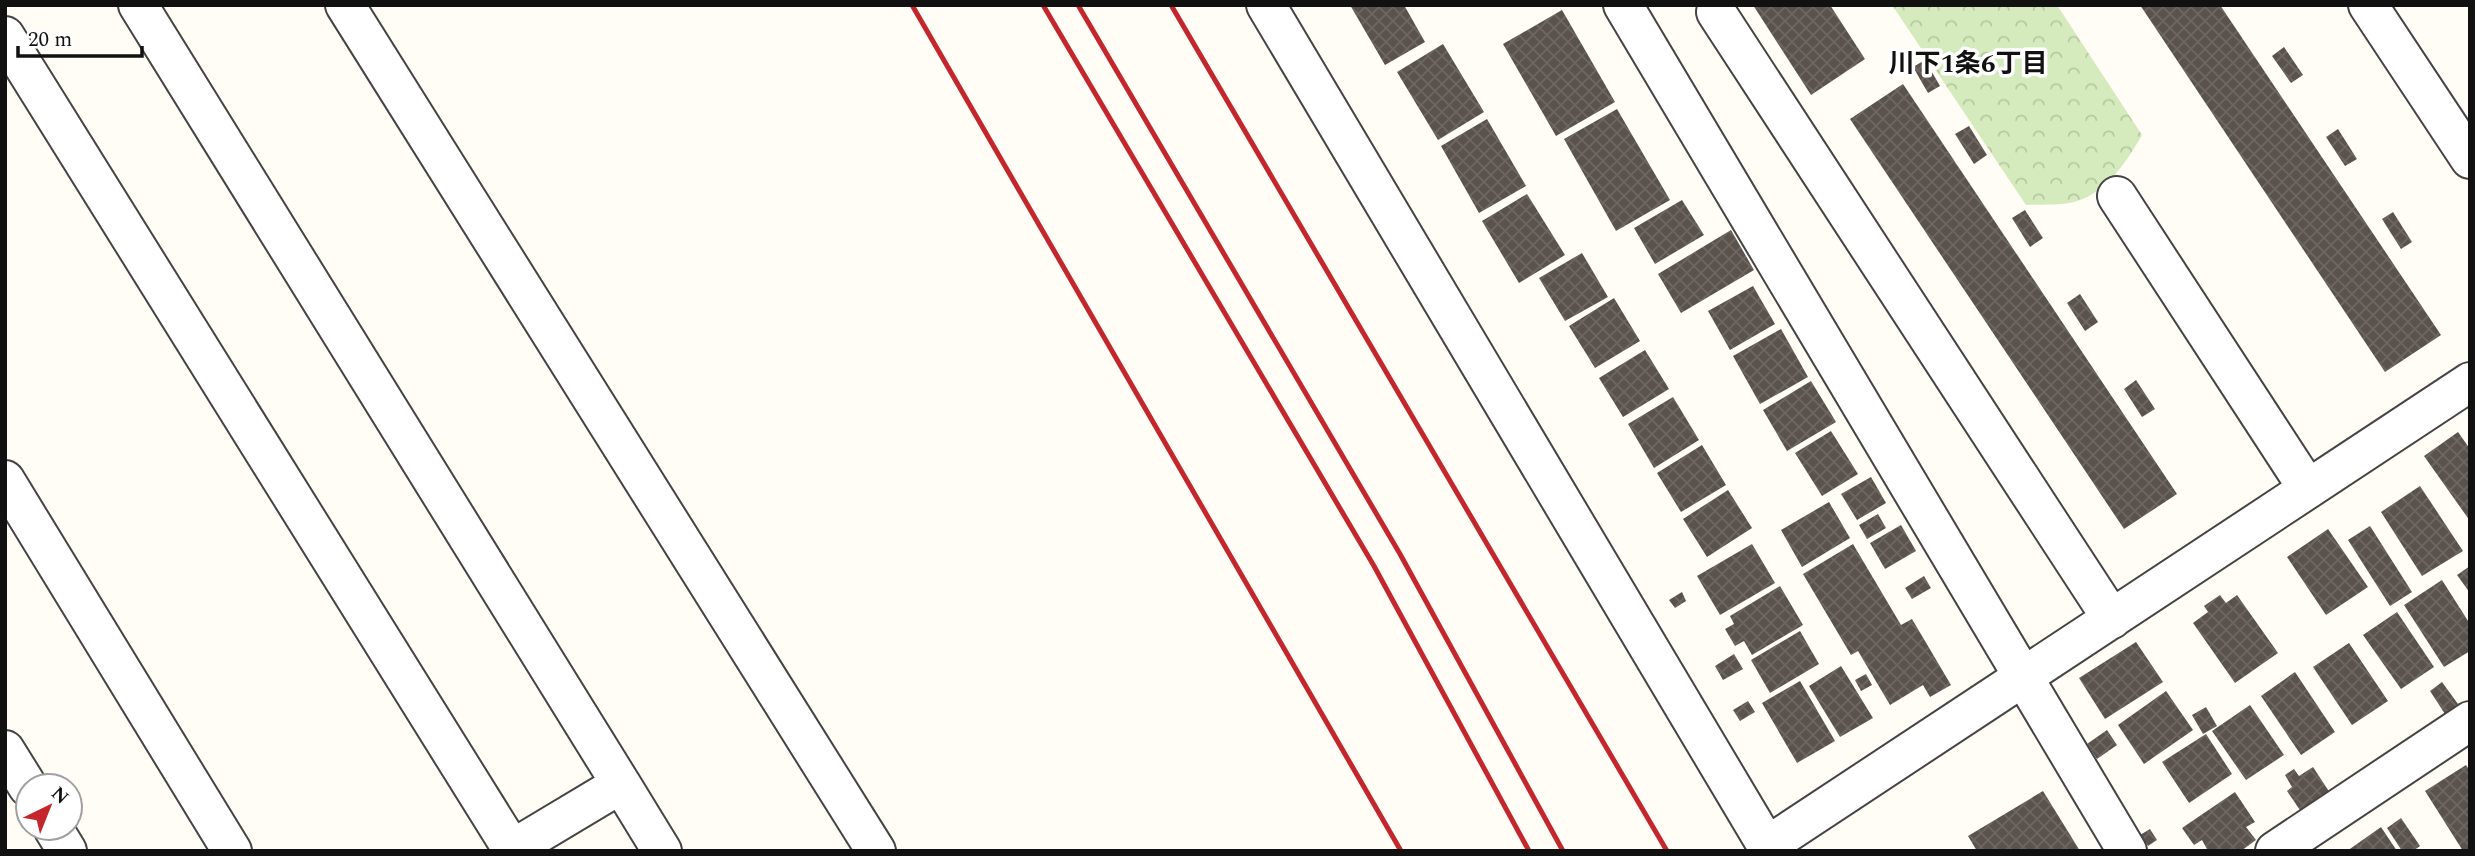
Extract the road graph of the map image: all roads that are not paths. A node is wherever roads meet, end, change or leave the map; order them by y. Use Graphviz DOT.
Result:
graph roads {
  1 [pos="138,5"];
  2 [pos="345,5"];
  3 [pos="1266,5"];
  4 [pos="1623,5"];
  5 [pos="2368,5"];
  6 [pos="1716,12"];
  7 [pos="5,36"];
  8 [pos="2470,159"];
  9 [pos="2117,197"];
  10 [pos="2470,382"];
  11 [pos="5,480"];
  12 [pos="2308,489"];
  13 [pos="2112,619"];
  14 [pos="2021,678"];
  15 [pos="2470,721"];
  16 [pos="5,750"];
  17 [pos="19,772"];
  18 [pos="621,784"];
  19 [pos="1768,849"];
  20 [pos="511,850"];
  21 [pos="232,851"];
  22 [pos="662,851"];
  23 [pos="876,851"];
  24 [pos="2127,851"];
  25 [pos="2275,851"];
  1 -- 18 [label="street"];
  2 -- 23 [label="street"];
  3 -- 19 [label="street"];
  4 -- 14 [label="street"];
  5 -- 8 [label="street"];
  6 -- 13 [label="street"];
  7 -- 20 [label="street"];
  9 -- 12 [label="street"];
  10 -- 12 [label="street"];
  11 -- 21 [label="street"];
  12 -- 13 [label="street"];
  13 -- 14 [label="street"];
  14 -- 19 [label="street"];
  14 -- 24 [label="street"];
  15 -- 25 [label="street"];
  16 -- 17 [label="street"];
  18 -- 20 [label="street"];
  18 -- 22 [label="street"];
}
